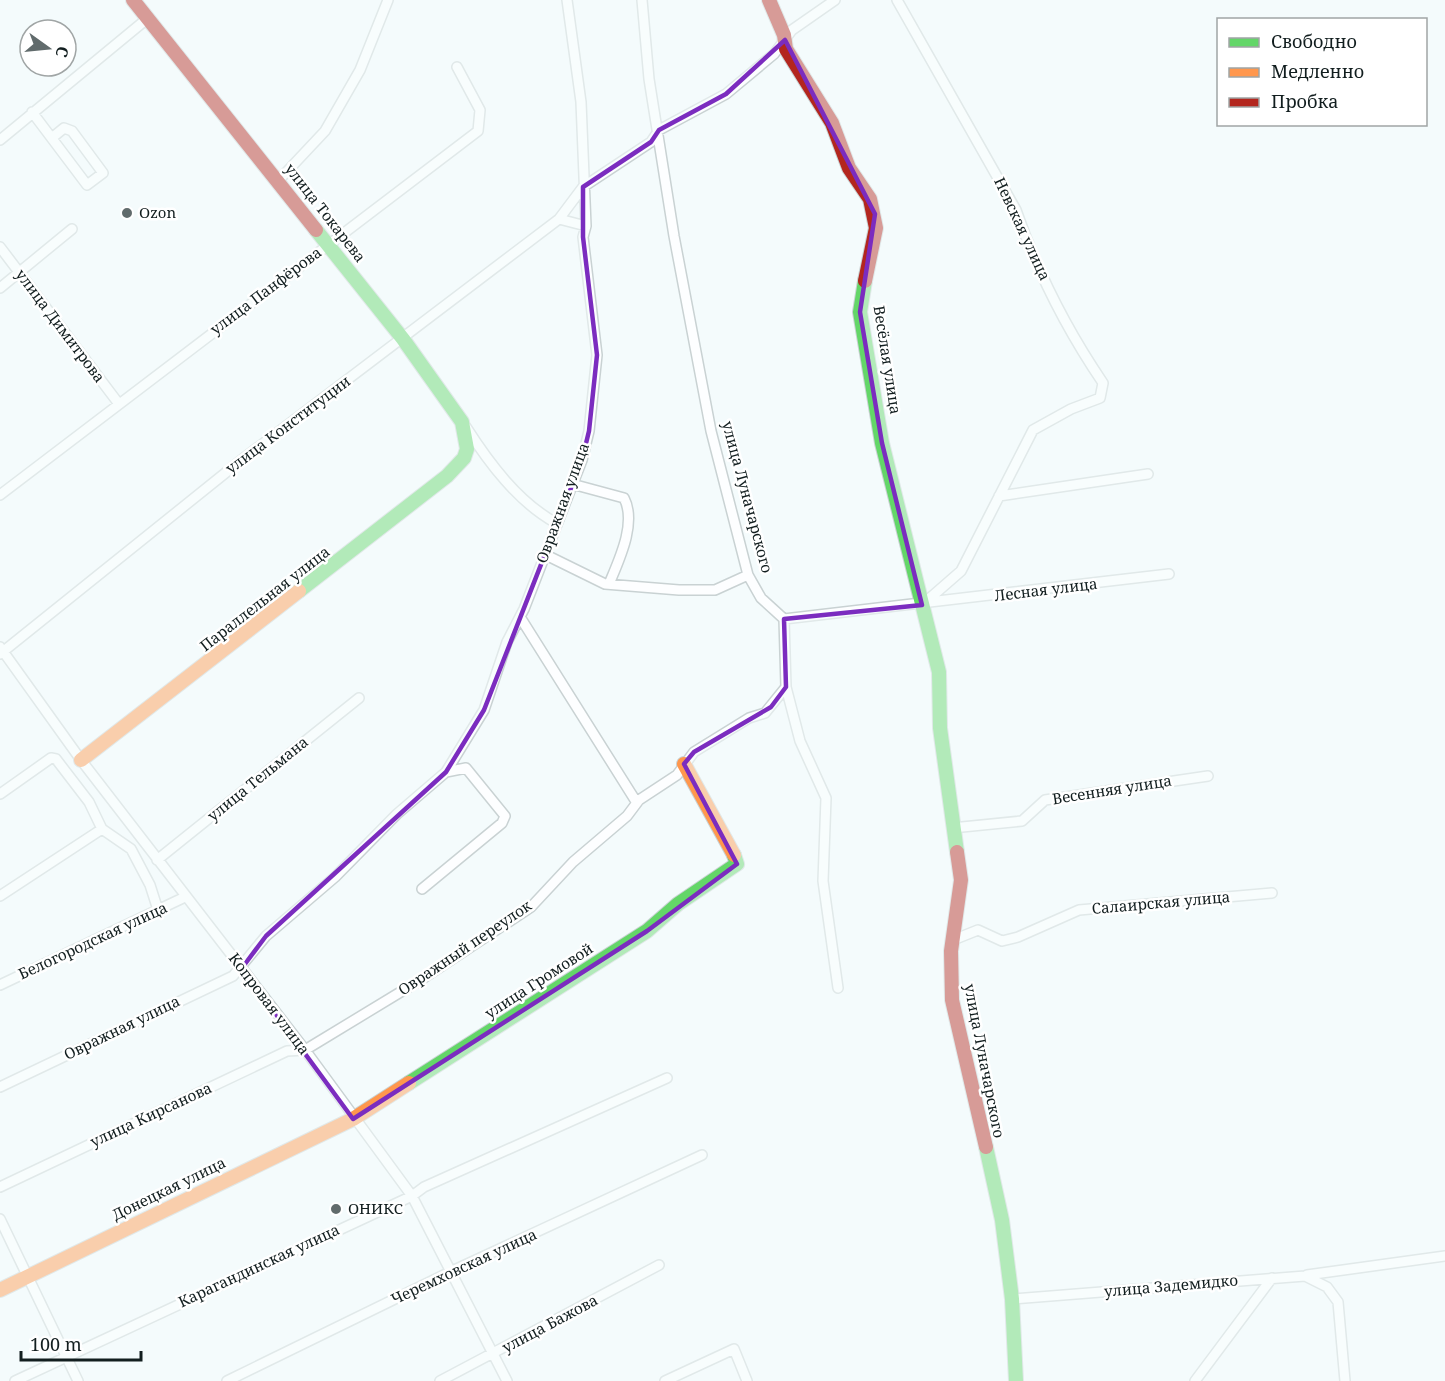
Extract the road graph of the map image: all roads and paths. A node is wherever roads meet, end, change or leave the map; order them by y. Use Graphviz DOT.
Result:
graph roads {
  1 [pos="388,0"];
  2 [pos="567,0"];
  3 [pos="642,0"];
  4 [pos="769,0"];
  5 [pos="835,0"];
  6 [pos="897,0"];
  7 [pos="136,1"];
  8 [pos="148,18"];
  9 [pos="785,40"];
  10 [pos="457,67"];
  11 [pos="32,112"];
  12 [pos="659,130"];
  13 [pos="53,136"];
  14 [pos="0,140"];
  15 [pos="278,181"];
  16 [pos="583,187"];
  17 [pos="559,219"];
  18 [pos="586,226"];
  19 [pos="72,229"];
  20 [pos="328,244"];
  21 [pos="0,248"];
  22 [pos="20,272"];
  23 [pos="0,288"];
  24 [pos="403,339"];
  25 [pos="119,404"];
  26 [pos="462,422"];
  27 [pos="464,458"];
  28 [pos="1148,474"];
  29 [pos="572,484"];
  30 [pos="0,495"];
  31 [pos="999,496"];
  32 [pos="556,523"];
  33 [pos="546,555"];
  34 [pos="1169,574"];
  35 [pos="748,575"];
  36 [pos="609,584"];
  37 [pos="922,605"];
  38 [pos="520,617"];
  39 [pos="784,619"];
  40 [pos="1,651"];
  41 [pos="786,687"];
  42 [pos="359,698"];
  43 [pos="81,760"];
  44 [pos="684,764"];
  45 [pos="446,772"];
  46 [pos="1208,776"];
  47 [pos="0,794"];
  48 [pos="638,802"];
  49 [pos="952,828"];
  50 [pos="102,829"];
  51 [pos="157,860"];
  52 [pos="422,889"];
  53 [pos="1272,893"];
  54 [pos="0,896"];
  55 [pos="185,897"];
  56 [pos="158,910"];
  57 [pos="953,940"];
  58 [pos="242,968"];
  59 [pos="0,985"];
  60 [pos="838,988"];
  61 [pos="305,1050"];
  62 [pos="667,1078"];
  63 [pos="0,1087"];
  64 [pos="353,1119"];
  65 [pos="702,1155"];
  66 [pos="0,1187"];
  67 [pos="412,1196"];
  68 [pos="0,1219"];
  69 [pos="1445,1256"];
  70 [pos="658,1265"];
  71 [pos="450,1272"];
  72 [pos="1305,1276"];
  73 [pos="27,1277"];
  74 [pos="1272,1278"];
  75 [pos="0,1290"];
  76 [pos="1012,1299"];
  77 [pos="66,1355"];
  78 [pos="494,1355"];
  79 [pos="15,1381"];
  80 [pos="78,1381"];
  81 [pos="227,1381"];
  82 [pos="440,1381"];
  83 [pos="507,1381"];
  84 [pos="665,1381"];
  85 [pos="747,1381"];
  86 [pos="1016,1381"];
  87 [pos="1196,1381"];
  88 [pos="1345,1381"];
  1 -- 15 [label="street"];
  2 -- 16 [label="street, Овражная улица"];
  3 -- 12 [label="street, улица Луначарского"];
  4 -- 9 [label="street, Весёлая улица"];
  5 -- 9 [label="street, улица Конституции"];
  6 -- 31 [label="street, Невская улица"];
  7 -- 8 [label="street, улица Токарева"];
  8 -- 11 [label="street"];
  8 -- 15 [label="street, улица Токарева"];
  9 -- 12 [label="street, улица Конституции"];
  9 -- 37 [label="street, Весёлая улица"];
  10 -- 20 [label="street, улица Панфёрова"];
  11 -- 13 [label="street"];
  11 -- 14 [label="street"];
  12 -- 16 [label="street, улица Конституции"];
  12 -- 35 [label="street, улица Луначарского"];
  13 -- 13 [label="street"];
  15 -- 20 [label="street, улица Токарева"];
  16 -- 17 [label="street, улица Конституции"];
  16 -- 18 [label="street, Овражная улица"];
  17 -- 18 [label="street"];
  17 -- 24 [label="street, улица Конституции"];
  18 -- 29 [label="street, Овражная улица"];
  19 -- 22 [label="street"];
  20 -- 24 [label="street, улица Токарева"];
  20 -- 25 [label="street, улица Панфёрова"];
  21 -- 22 [label="street, улица Димитрова"];
  22 -- 23 [label="street"];
  22 -- 25 [label="street, улица Димитрова"];
  24 -- 26 [label="street, улица Токарева"];
  24 -- 40 [label="street, улица Конституции"];
  25 -- 30 [label="street, улица Панфёрова"];
  26 -- 27 [label="street, улица Токарева"];
  26 -- 32 [label="street"];
  27 -- 43 [label="street, Параллельная улица"];
  28 -- 31 [label="street"];
  29 -- 32 [label="street, Овражная улица"];
  29 -- 36 [label="street"];
  31 -- 37 [label="street"];
  32 -- 33 [label="street, Овражная улица"];
  33 -- 36 [label="street"];
  33 -- 38 [label="street, Овражная улица"];
  34 -- 37 [label="street, Лесная улица"];
  35 -- 36 [label="street"];
  35 -- 39 [label="street, улица Луначарского"];
  37 -- 39 [label="street, Лесная улица"];
  37 -- 49 [label="street, улица Луначарского"];
  38 -- 45 [label="street, Овражная улица"];
  38 -- 48 [label="street"];
  39 -- 41 [label="street"];
  40 -- 43 [label="street, Копровая улица"];
  41 -- 44 [label="street, Овражный переулок"];
  41 -- 60 [label="street"];
  42 -- 51 [label="street, улица Тельмана"];
  43 -- 51 [label="street, Копровая улица"];
  44 -- 48 [label="street, Овражный переулок"];
  44 -- 64 [label="street, улица Громовой"];
  45 -- 52 [label="street"];
  45 -- 58 [label="street, Овражная улица"];
  46 -- 49 [label="street, Весенняя улица"];
  47 -- 50 [label="street"];
  48 -- 61 [label="street, Овражный переулок"];
  49 -- 57 [label="street, улица Луначарского"];
  50 -- 54 [label="street"];
  50 -- 56 [label="street"];
  51 -- 55 [label="street, Копровая улица"];
  53 -- 57 [label="street, Салаирская улица"];
  55 -- 56 [label="street, Белогородская улица"];
  55 -- 58 [label="street, Копровая улица"];
  56 -- 59 [label="street, Белогородская улица"];
  57 -- 76 [label="street, улица Луначарского"];
  58 -- 61 [label="street, Копровая улица"];
  58 -- 63 [label="street, Овражная улица"];
  61 -- 64 [label="street, Копровая улица"];
  61 -- 66 [label="street, улица Кирсанова"];
  62 -- 67 [label="street, Карагандинская улица"];
  64 -- 67 [label="street, Копровая улица"];
  64 -- 73 [label="street, Донецкая улица"];
  65 -- 71 [label="street, Черемховская улица"];
  67 -- 71 [label="street, Копровая улица"];
  67 -- 77 [label="street, Карагандинская улица"];
  68 -- 73 [label="street"];
  69 -- 72 [label="street, улица Задемидко"];
  70 -- 78 [label="street, улица Бажова"];
  71 -- 78 [label="street, Копровая улица"];
  71 -- 81 [label="street, Черемховская улица"];
  72 -- 74 [label="street, улица Задемидко"];
  72 -- 88 [label="street"];
  73 -- 75 [label="street, Донецкая улица"];
  73 -- 77 [label="street"];
  74 -- 76 [label="street, улица Задемидко"];
  74 -- 87 [label="street"];
  76 -- 86 [label="street, улица Луначарского"];
  77 -- 79 [label="street, Карагандинская улица"];
  77 -- 80 [label="street"];
  78 -- 82 [label="street, улица Бажова"];
  78 -- 83 [label="street, Копровая улица"];
  84 -- 85 [label="street"];
}
